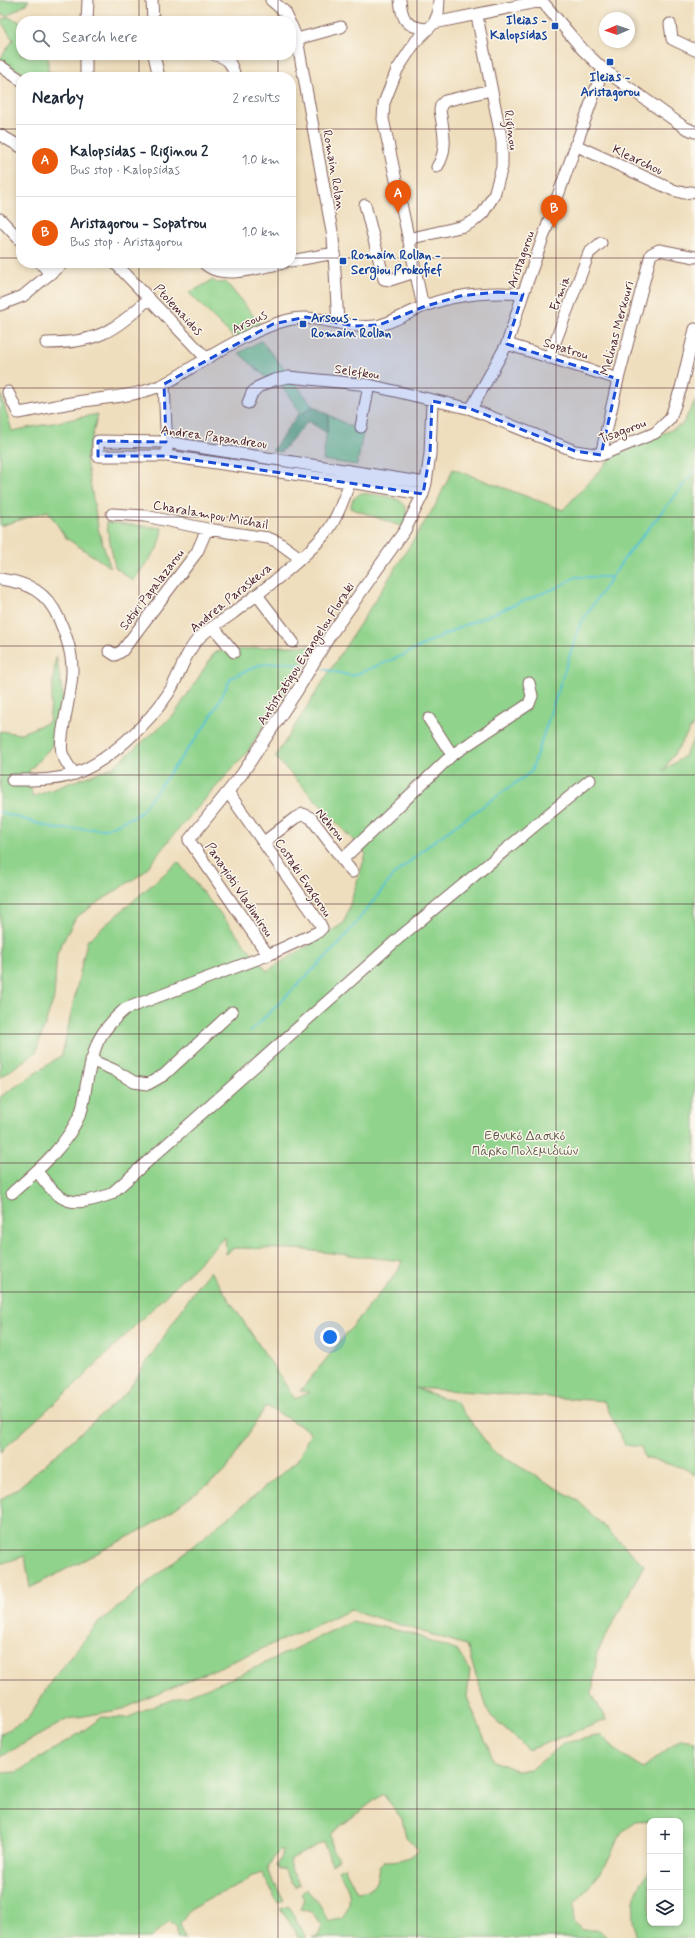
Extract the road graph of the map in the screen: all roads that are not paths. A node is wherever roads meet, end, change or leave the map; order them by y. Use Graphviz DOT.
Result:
graph roads {
  1 [pos="88,0"];
  2 [pos="152,0"];
  3 [pos="271,0"];
  4 [pos="400,0"];
  5 [pos="439,0"];
  6 [pos="541,1"];
  7 [pos="87,16"];
  8 [pos="153,16"];
  9 [pos="287,16"];
  10 [pos="477,16"];
  11 [pos="670,24"];
  12 [pos="431,26"];
  13 [pos="341,27"];
  14 [pos="297,39"];
  15 [pos="695,50"];
  16 [pos="86,60"];
  17 [pos="155,60"];
  18 [pos="228,60"];
  19 [pos="0,66"];
  20 [pos="603,69"];
  21 [pos="86,72"];
  22 [pos="158,72"];
  23 [pos="234,72"];
  24 [pos="16,77"];
  25 [pos="491,90"];
  26 [pos="695,132"];
  27 [pos="0,135"];
  28 [pos="16,144"];
  29 [pos="575,145"];
  30 [pos="437,167"];
  31 [pos="691,192"];
  32 [pos="365,205"];
  33 [pos="0,219"];
  34 [pos="11,230"];
  35 [pos="0,234"];
  36 [pos="16,236"];
  37 [pos="408,239"];
  38 [pos="601,243"];
  39 [pos="335,253"];
  40 [pos="695,257"];
  41 [pos="296,261"];
  42 [pos="45,268"];
  43 [pos="57,268"];
  44 [pos="119,268"];
  45 [pos="211,268"];
  46 [pos="251,268"];
  47 [pos="415,272"];
  48 [pos="50,274"];
  49 [pos="523,294"];
  50 [pos="149,298"];
  51 [pos="0,305"];
  52 [pos="423,307"];
  53 [pos="338,323"];
  54 [pos="695,329"];
  55 [pos="46,343"];
  56 [pos="507,344"];
  57 [pos="206,358"];
  58 [pos="549,358"];
  59 [pos="618,379"];
  60 [pos="164,384"];
  61 [pos="369,385"];
  62 [pos="8,392"];
  63 [pos="432,401"];
  64 [pos="248,403"];
  65 [pos="471,409"];
  66 [pos="361,427"];
  67 [pos="166,442"];
  68 [pos="601,455"];
  69 [pos="167,456"];
  70 [pos="350,477"];
  71 [pos="426,483"];
  72 [pos="423,494"];
  73 [pos="112,514"];
  74 [pos="206,529"];
  75 [pos="300,558"];
  76 [pos="0,579"];
  77 [pos="257,595"];
  78 [pos="214,628"];
  79 [pos="293,642"];
  80 [pos="109,651"];
  81 [pos="234,652"];
  82 [pos="528,683"];
  83 [pos="429,719"];
  84 [pos="452,755"];
  85 [pos="75,774"];
  86 [pos="12,780"];
  87 [pos="590,780"];
  88 [pos="228,792"];
  89 [pos="189,840"];
  90 [pos="264,842"];
  91 [pos="342,860"];
  92 [pos="352,872"];
  93 [pos="268,955"];
  94 [pos="232,1012"];
  95 [pos="92,1060"];
  96 [pos="37,1171"];
  97 [pos="12,1193"];
  1 -- 7 [label="street"];
  2 -- 8 [label="street"];
  3 -- 9 [label="street"];
  4 -- 12 [label="street"];
  5 -- 12 [label="street"];
  6 -- 10 [label="street"];
  6 -- 20 [label="street"];
  10 -- 12 [label="street"];
  10 -- 25 [label="street, Riginou"];
  11 -- 15 [label="street"];
  12 -- 37 [label="street"];
  13 -- 14 [label="street"];
  14 -- 39 [label="street, Romain Rolan"];
  16 -- 21 [label="street"];
  17 -- 22 [label="street"];
  18 -- 23 [label="street"];
  19 -- 24 [label="street"];
  20 -- 26 [label="street"];
  20 -- 29 [label="street, Aristagorou"];
  25 -- 30 [label="street"];
  25 -- 37 [label="street, Riginou"];
  27 -- 28 [label="street"];
  29 -- 31 [label="street, Klearchou"];
  29 -- 49 [label="street, Aristagorou"];
  32 -- 47 [label="street"];
  33 -- 34 [label="street"];
  34 -- 35 [label="street"];
  34 -- 36 [label="street"];
  37 -- 47 [label="street"];
  38 -- 58 [label="street, Ermia"];
  39 -- 41 [label="street"];
  39 -- 53 [label="street, Romain Rolan"];
  40 -- 59 [label="street, Melinas Merkouri"];
  42 -- 48 [label="street"];
  43 -- 48 [label="street"];
  44 -- 50 [label="street, Ptolemaidos"];
  45 -- 46 [label="street"];
  47 -- 52 [label="street"];
  48 -- 51 [label="street"];
  49 -- 52 [label="street, Arsous"];
  49 -- 56 [label="street, Aristagorou"];
  50 -- 55 [label="street"];
  50 -- 57 [label="street, Ptolemaidos"];
  52 -- 53 [label="street, Arsous"];
  53 -- 57 [label="street, Arsous"];
  54 -- 68 [label="street, Tisagorou"];
  56 -- 58 [label="street, Sopatrou"];
  56 -- 65 [label="street, Aristagorou"];
  57 -- 60 [label="street, Arsous"];
  58 -- 59 [label="street, Sopatrou"];
  59 -- 68 [label="street, Melinas Merkouri"];
  60 -- 62 [label="street, Arsous"];
  60 -- 67 [label="street"];
  61 -- 63 [label="street, Selefkou"];
  61 -- 64 [label="street, Selefkou"];
  61 -- 66 [label="street"];
  63 -- 65 [label="street, Selefkou"];
  63 -- 71 [label="street, Antistratigou Evangelou Floraki"];
  65 -- 68 [label="street, Tisagorou"];
  67 -- 69 [label="street"];
  67 -- 69 [label="street, Andrea Papandreou"];
  67 -- 70 [label="street, Andrea Papandreou"];
  69 -- 70 [label="street, Andrea Papandreou"];
  70 -- 71 [label="street, Andrea Papandreou"];
  70 -- 72 [label="street, Andrea Papandreou"];
  70 -- 75 [label="street, Andrea Paraskeva"];
  71 -- 72 [label="street, Antistratigou Evangelou Floraki"];
  72 -- 88 [label="street, Antistratigou Evangelou Floraki"];
  73 -- 74 [label="street, Charalampou Michail"];
  74 -- 75 [label="street, Charalampou Michail"];
  74 -- 80 [label="street, Sotiri Papalazarou"];
  75 -- 77 [label="street, Andrea Paraskeva"];
  76 -- 85 [label="street"];
  77 -- 78 [label="street, Andrea Paraskeva"];
  77 -- 79 [label="street"];
  78 -- 81 [label="street"];
  78 -- 85 [label="street, Andrea Paraskeva"];
  82 -- 84 [label="street"];
  83 -- 84 [label="street"];
  84 -- 91 [label="street"];
  85 -- 86 [label="street, Andrea Paraskeva"];
  87 -- 96 [label="street"];
  88 -- 89 [label="street, Antistratigou Evangelou Floraki"];
  88 -- 90 [label="street, Costaki Evagorou"];
  89 -- 93 [label="street, Panayioti Vladimirou"];
  90 -- 91 [label="street, Nehrou"];
  90 -- 93 [label="street, Costaki Evagorou"];
  91 -- 92 [label="street, Nehrou"];
  93 -- 95 [label="street"];
  94 -- 95 [label="street"];
  95 -- 96 [label="street"];
  96 -- 97 [label="street"];
}
